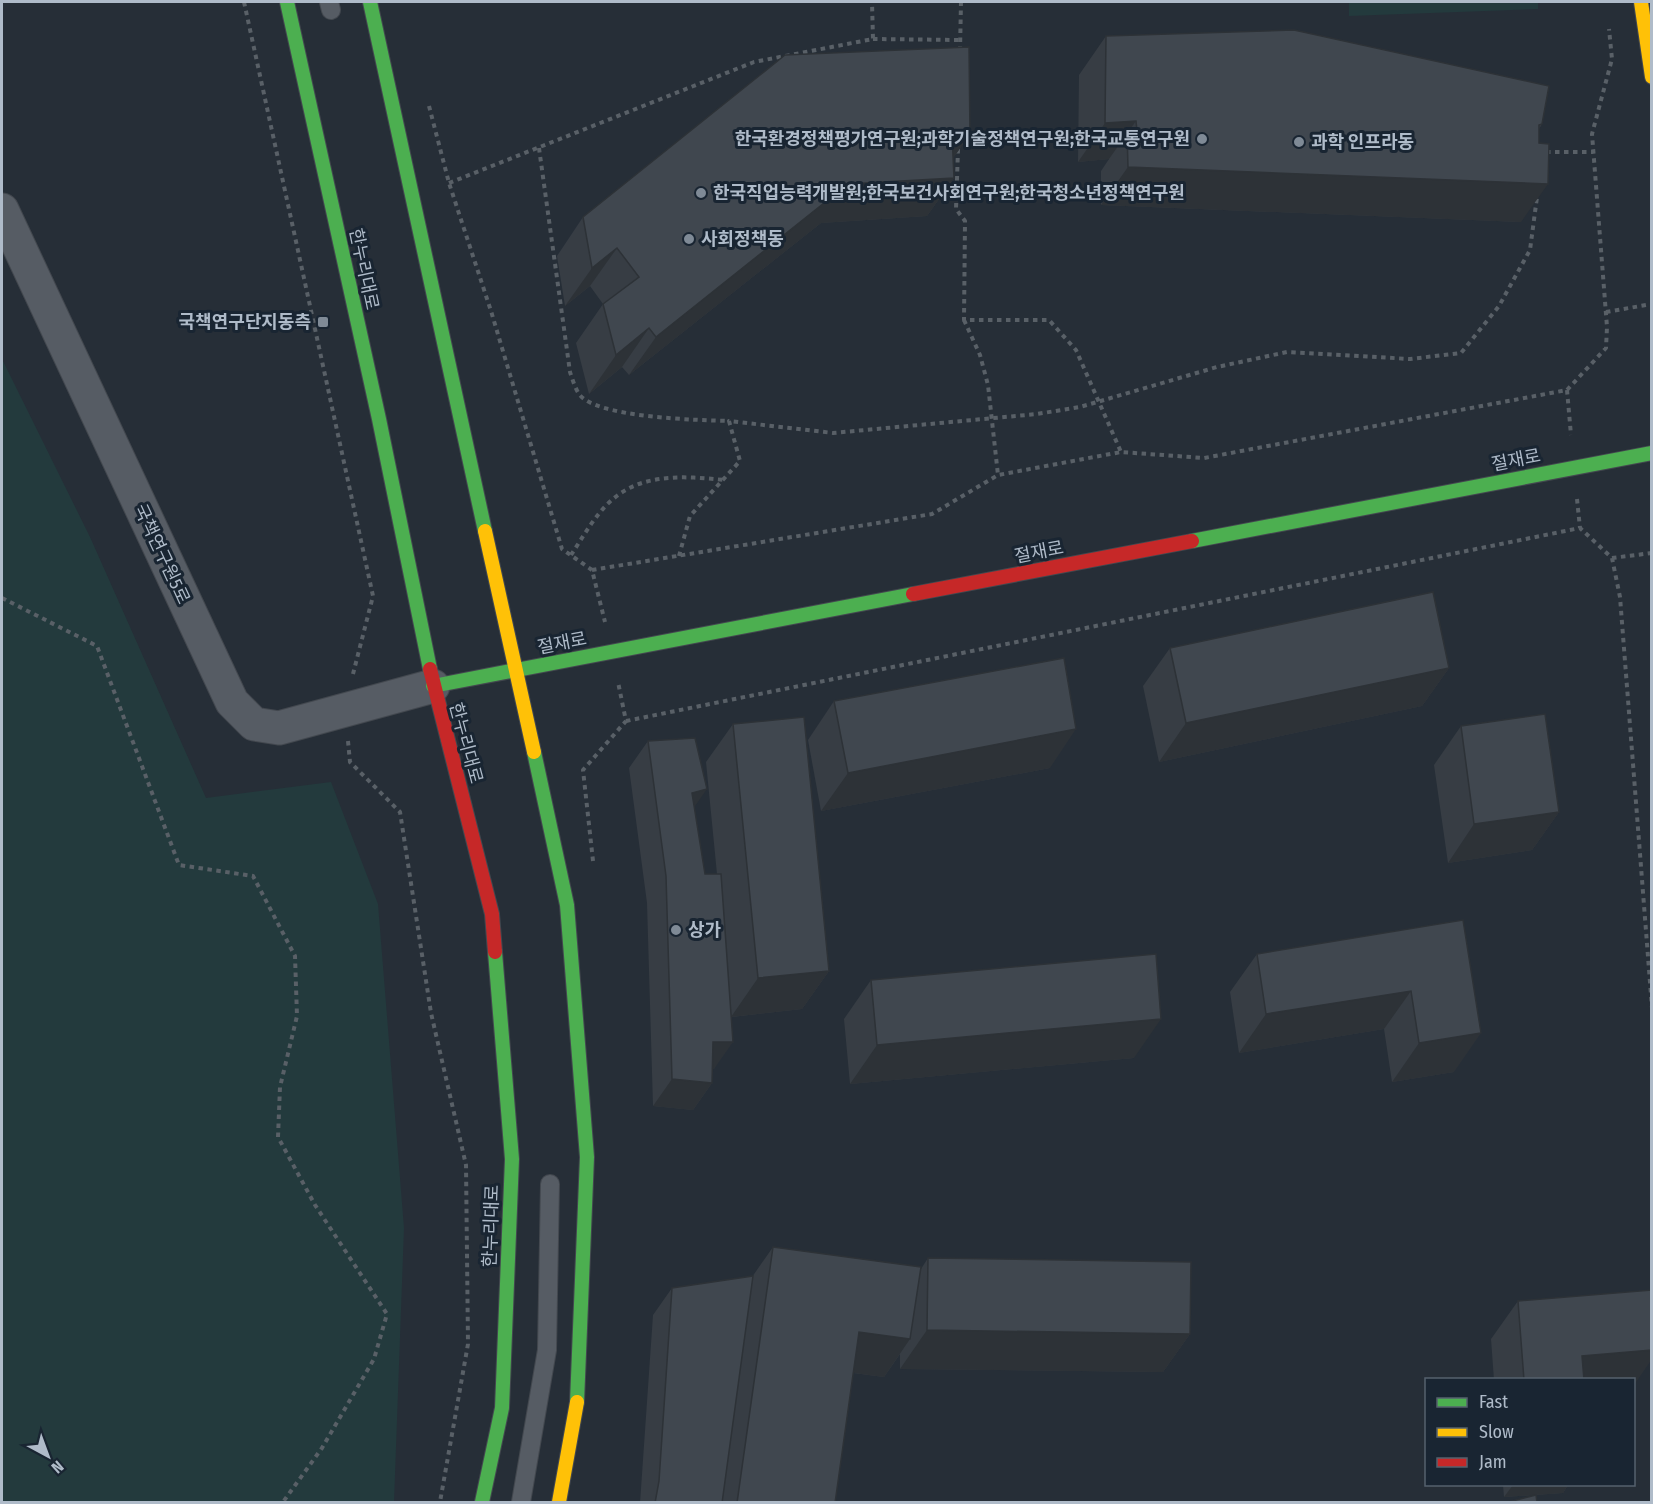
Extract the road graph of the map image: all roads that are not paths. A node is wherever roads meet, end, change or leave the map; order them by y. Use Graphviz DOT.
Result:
graph roads {
  1 [pos="287,2"];
  2 [pos="370,2"];
  3 [pos="1641,2"];
  4 [pos="1652,76"];
  5 [pos="2,210"];
  6 [pos="1652,453"];
  7 [pos="514,671"];
  8 [pos="433,686"];
  9 [pos="550,1184"];
  10 [pos="482,1503"];
  11 [pos="521,1503"];
  12 [pos="559,1503"];
  1 -- 8 [label="street, 한누리대로"];
  2 -- 7 [label="street"];
  3 -- 4 [label="street"];
  5 -- 8 [label="street, 국책연구원5로"];
  6 -- 7 [label="street, 절재로"];
  7 -- 8 [label="street, 절재로"];
  7 -- 12 [label="street"];
  8 -- 10 [label="street, 한누리대로"];
  9 -- 11 [label="lane"];
}
